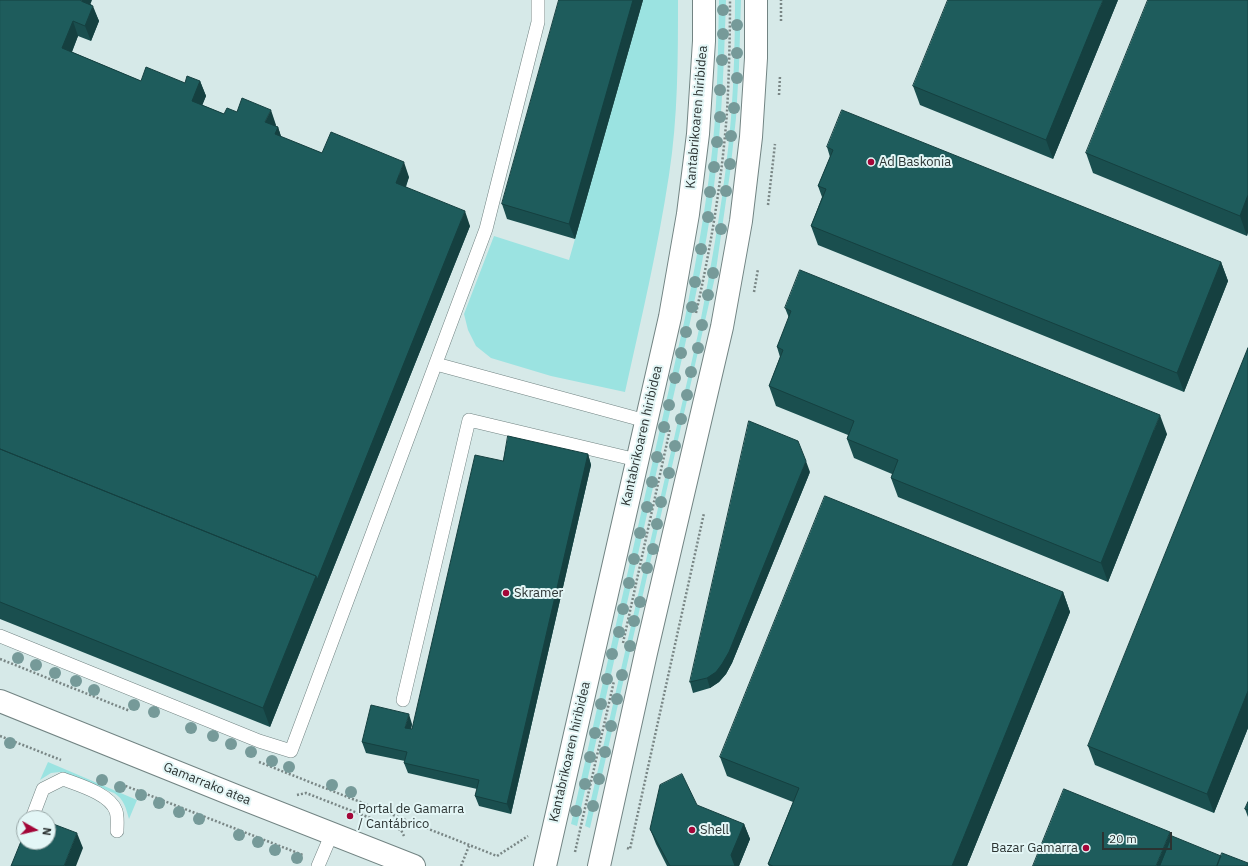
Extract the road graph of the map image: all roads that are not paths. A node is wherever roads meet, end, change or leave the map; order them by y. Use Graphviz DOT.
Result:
graph roads {
  1 [pos="538,0"];
  2 [pos="704,0"];
  3 [pos="756,0"];
  4 [pos="436,364"];
  5 [pos="646,421"];
  6 [pos="637,460"];
  7 [pos="0,636"];
  8 [pos="403,700"];
  9 [pos="0,701"];
  10 [pos="35,810"];
  11 [pos="117,830"];
  12 [pos="332,833"];
  13 [pos="319,864"];
  14 [pos="414,866"];
  15 [pos="545,866"];
  16 [pos="599,866"];
  1 -- 4 [label="lane"];
  2 -- 5 [label="main road, Kantabrikoaren hiribidea"];
  3 -- 16 [label="main road"];
  4 -- 5 [label="lane"];
  4 -- 7 [label="lane"];
  5 -- 6 [label="main road, Kantabrikoaren hiribidea"];
  6 -- 8 [label="lane"];
  6 -- 15 [label="main road, Kantabrikoaren hiribidea"];
  9 -- 12 [label="main road, Gamarrako atea"];
  10 -- 11 [label="lane"];
  12 -- 13 [label="lane"];
  12 -- 14 [label="main road, Gamarrako atea"];
}
